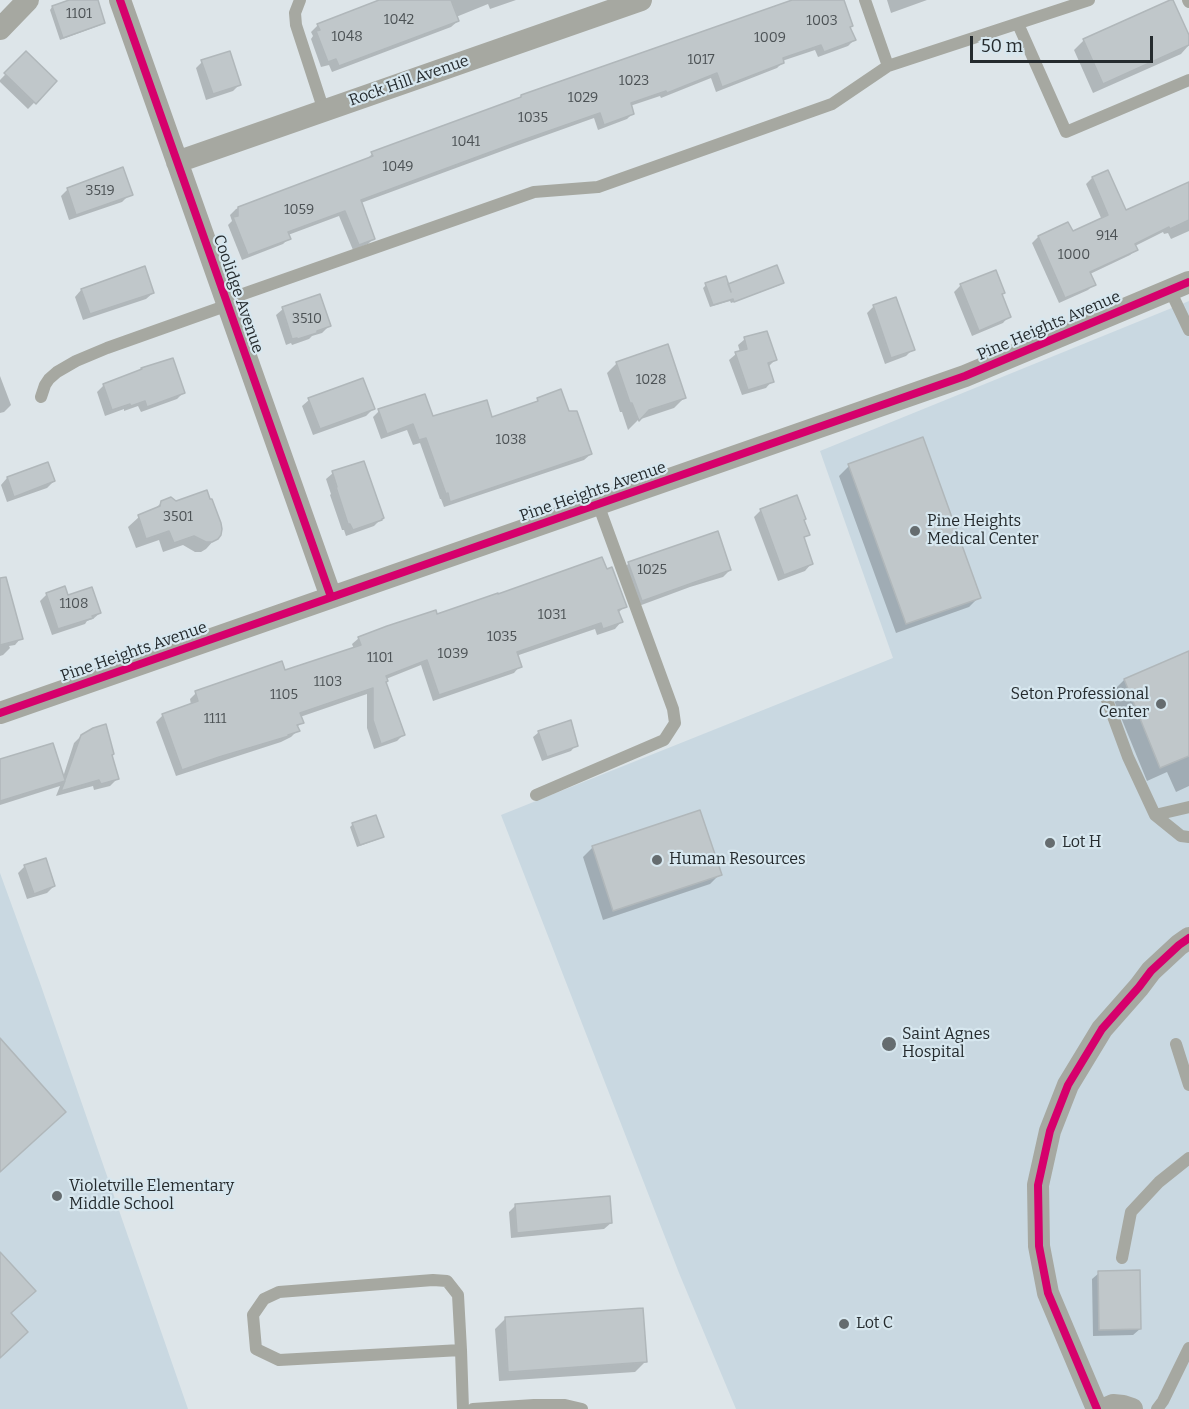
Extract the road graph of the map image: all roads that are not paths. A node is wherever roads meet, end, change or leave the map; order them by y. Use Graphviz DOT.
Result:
graph roads {
  1 [pos="28,0"];
  2 [pos="120,0"];
  3 [pos="300,0"];
  4 [pos="641,0"];
  5 [pos="865,0"];
  6 [pos="1089,0"];
  7 [pos="1017,24"];
  8 [pos="0,29"];
  9 [pos="888,66"];
  10 [pos="1189,80"];
  11 [pos="324,111"];
  12 [pos="177,162"];
  13 [pos="1180,286"];
  14 [pos="227,302"];
  15 [pos="1189,330"];
  16 [pos="41,397"];
  17 [pos="598,504"];
  18 [pos="331,597"];
  19 [pos="1107,700"];
  20 [pos="0,713"];
  21 [pos="536,795"];
  22 [pos="1189,807"];
  23 [pos="1155,815"];
  24 [pos="1189,837"];
  25 [pos="1189,938"];
  26 [pos="1176,1044"];
  27 [pos="1189,1085"];
  28 [pos="1189,1158"];
  29 [pos="1122,1258"];
  30 [pos="1189,1348"];
  31 [pos="460,1350"];
  32 [pos="534,1407"];
  33 [pos="463,1409"];
  34 [pos="473,1409"];
  35 [pos="582,1409"];
  36 [pos="1097,1409"];
  37 [pos="1104,1409"];
  38 [pos="1132,1409"];
  39 [pos="1157,1409"];
  1 -- 8 [label="street"];
  2 -- 12 [label="street, Coolidge Avenue"];
  3 -- 11 [label="lane"];
  4 -- 11 [label="street, Rock Hill Avenue"];
  5 -- 9 [label="lane"];
  6 -- 7 [label="lane"];
  7 -- 9 [label="lane"];
  7 -- 10 [label="lane"];
  9 -- 14 [label="lane"];
  11 -- 12 [label="street, Rock Hill Avenue"];
  12 -- 14 [label="street, Coolidge Avenue"];
  13 -- 15 [label="lane"];
  13 -- 17 [label="street, Pine Heights Avenue"];
  14 -- 16 [label="lane"];
  14 -- 18 [label="street, Coolidge Avenue"];
  17 -- 18 [label="street, Pine Heights Avenue"];
  17 -- 21 [label="lane"];
  18 -- 20 [label="street, Pine Heights Avenue"];
  19 -- 23 [label="lane"];
  22 -- 23 [label="lane"];
  23 -- 24 [label="lane"];
  25 -- 36 [label="street"];
  26 -- 27 [label="lane"];
  28 -- 29 [label="lane"];
  30 -- 39 [label="lane"];
  31 -- 31 [label="lane"];
  31 -- 33 [label="lane"];
  32 -- 34 [label="lane"];
  32 -- 35 [label="lane"];
  37 -- 38 [label="street"];
}
